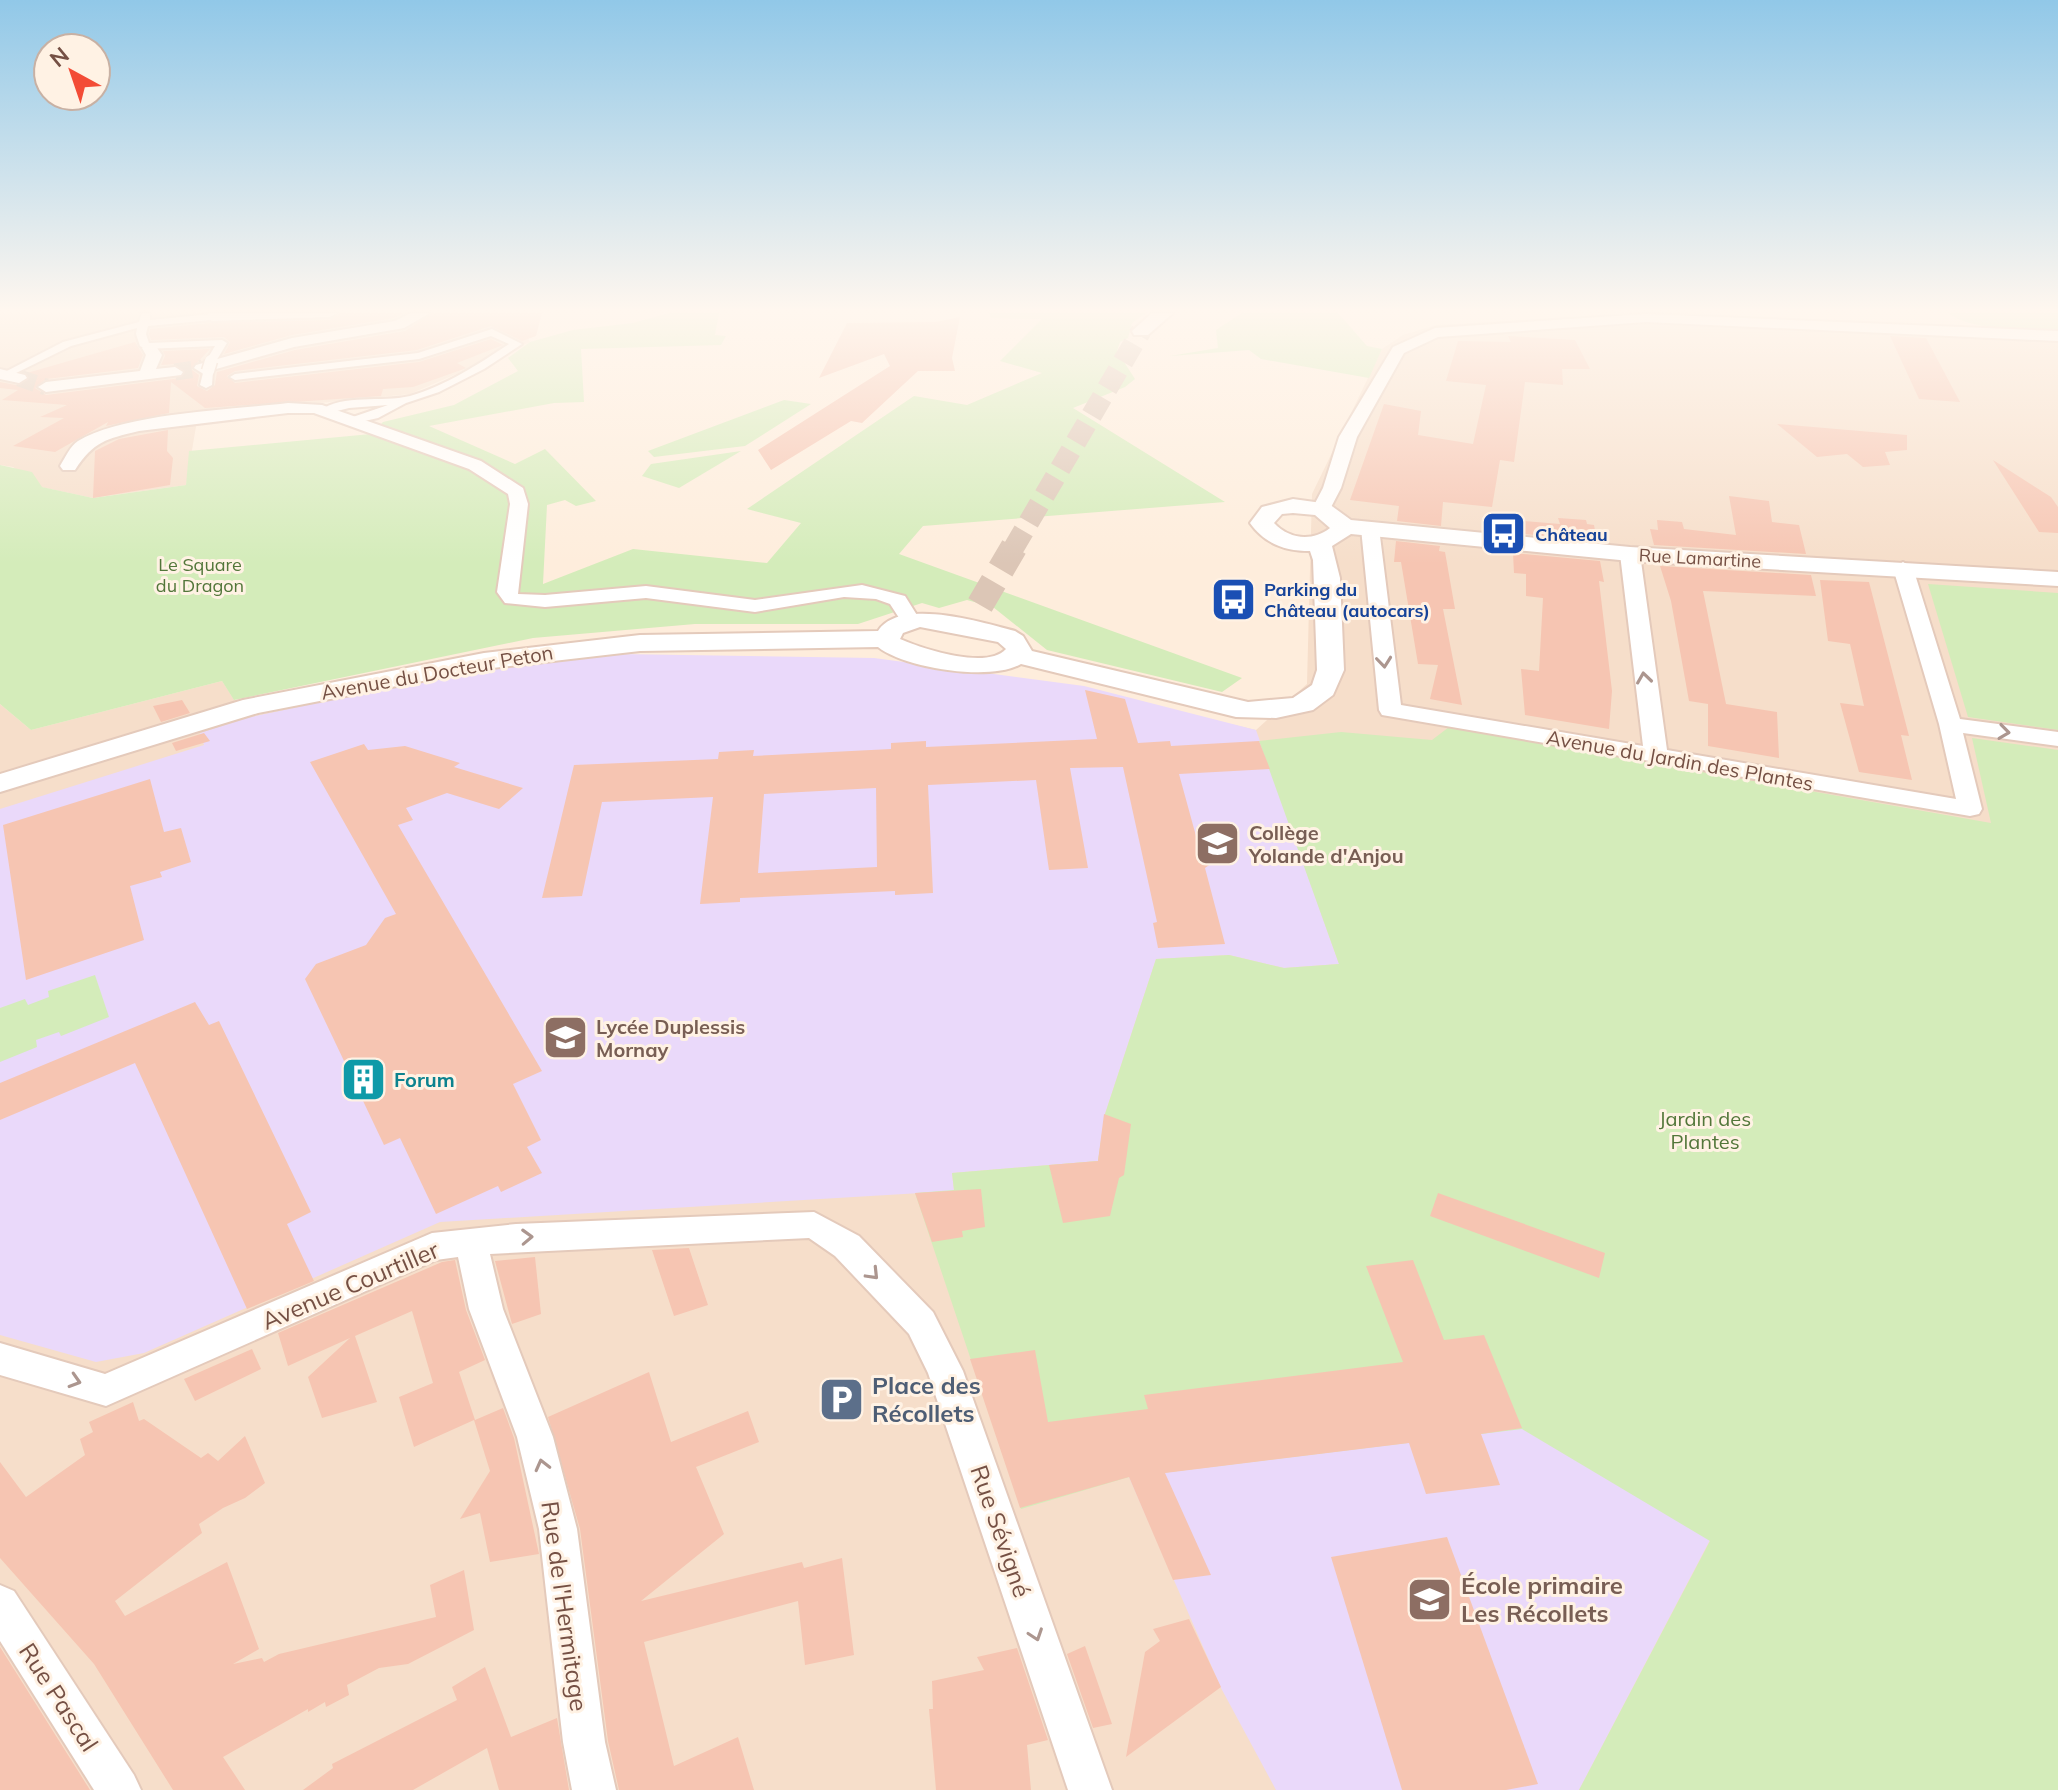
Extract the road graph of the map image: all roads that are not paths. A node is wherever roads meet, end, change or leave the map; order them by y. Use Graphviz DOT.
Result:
graph roads {
  1 [pos="416,397"];
  2 [pos="1371,397"];
  3 [pos="411,399"];
  4 [pos="325,411"];
  5 [pos="351,421"];
  6 [pos="69,466"];
  7 [pos="1321,509"];
  8 [pos="1343,526"];
  9 [pos="1370,528"];
  10 [pos="1319,543"];
  11 [pos="1630,554"];
  12 [pos="1903,568"];
  13 [pos="2058,579"];
  14 [pos="980,605"];
  15 [pos="910,620"];
  16 [pos="964,627"];
  17 [pos="887,639"];
  18 [pos="1017,655"];
  19 [pos="1950,724"];
  20 [pos="2058,739"];
  21 [pos="1656,755"];
  22 [pos="0,783"];
  23 [pos="814,1225"];
  24 [pos="471,1241"];
  25 [pos="0,1359"];
  26 [pos="0,1605"];
  27 [pos="119,1790"];
  28 [pos="594,1790"];
  29 [pos="1090,1790"];
  1 -- 3 [label="street"];
  2 -- 7 [label="street"];
  3 -- 4 [label="street"];
  3 -- 5 [label="street"];
  4 -- 5 [label="street"];
  4 -- 6 [label="street"];
  5 -- 15 [label="street"];
  7 -- 8 [label="street"];
  7 -- 10 [label="street"];
  8 -- 9 [label="street, Rue Lamartine"];
  8 -- 10 [label="street"];
  9 -- 11 [label="street, Rue Lamartine"];
  9 -- 21 [label="street, Avenue du Jardin des Plantes, one-way"];
  10 -- 18 [label="street"];
  11 -- 12 [label="street, Rue Lamartine"];
  21 -- 11 [label="street, one-way"];
  12 -- 13 [label="street, Rue Lamartine"];
  12 -- 19 [label="street"];
  14 -- 16 [label="street"];
  15 -- 16 [label="street"];
  15 -- 17 [label="street"];
  16 -- 18 [label="street"];
  17 -- 18 [label="street"];
  17 -- 22 [label="street, Avenue du Docteur Peton"];
  19 -- 20 [label="street, one-way"];
  19 -- 21 [label="street, Avenue du Jardin des Plantes"];
  24 -- 23 [label="street, Avenue Courtiller, one-way"];
  23 -- 29 [label="street, Rue Sévigné, one-way"];
  25 -- 24 [label="street, Avenue Courtiller, one-way"];
  28 -- 24 [label="street, Rue de l'Hermitage, one-way"];
  26 -- 27 [label="street, Rue Pascal"];
}
